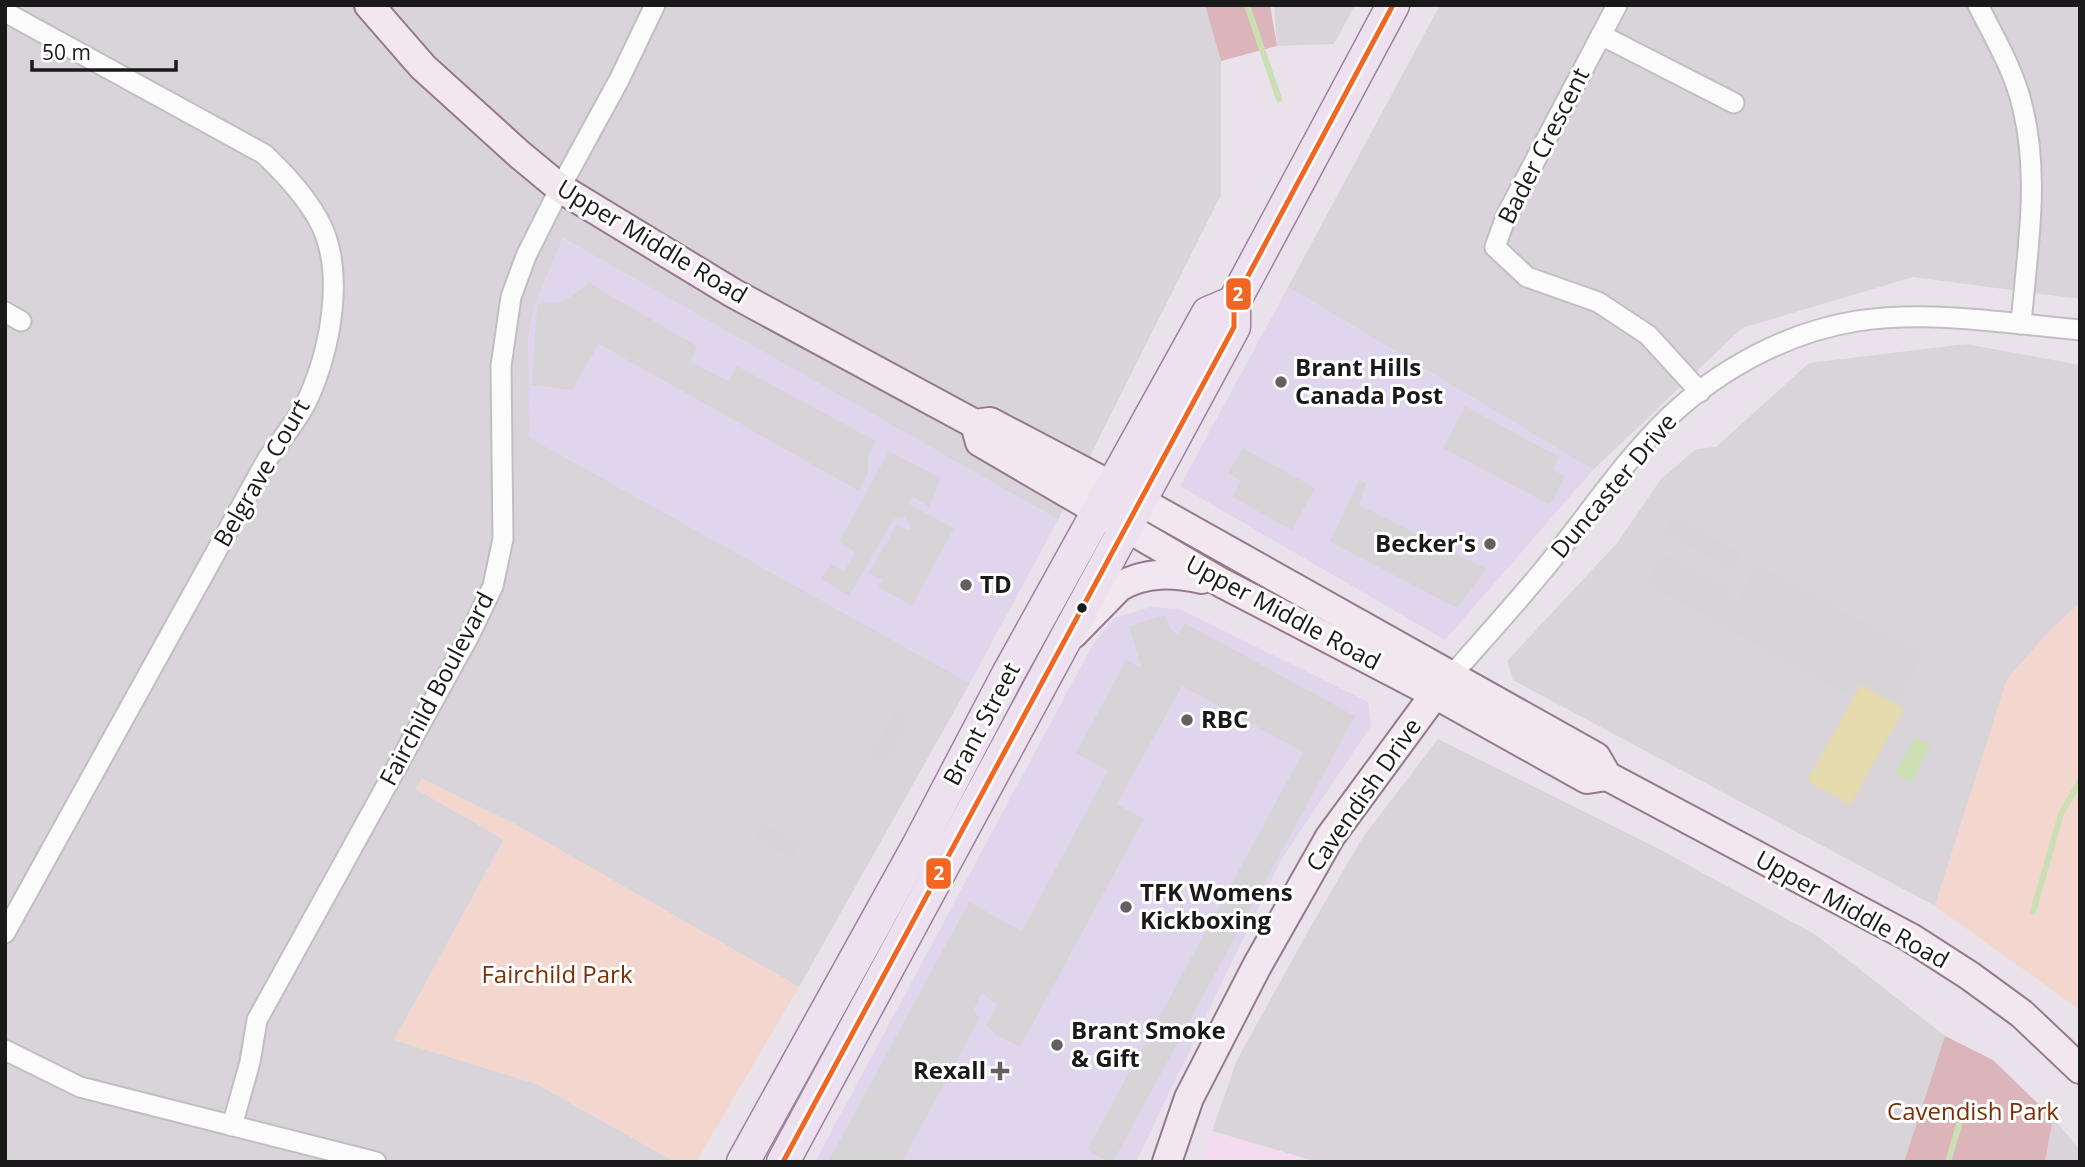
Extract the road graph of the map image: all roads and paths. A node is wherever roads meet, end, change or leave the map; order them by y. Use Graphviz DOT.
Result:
graph roads {
  1 [pos="369,5"];
  2 [pos="654,5"];
  3 [pos="1393,5"];
  4 [pos="1617,5"];
  5 [pos="1978,5"];
  6 [pos="5,12"];
  7 [pos="1601,35"];
  8 [pos="1734,103"];
  9 [pos="560,188"];
  10 [pos="2021,324"];
  11 [pos="2080,330"];
  12 [pos="1700,392"];
  13 [pos="1120,507"];
  14 [pos="1222,583"];
  15 [pos="1062,644"];
  16 [pos="1443,685"];
  17 [pos="5,933"];
  18 [pos="5,1050"];
  19 [pos="2080,1069"];
  20 [pos="232,1126"];
  21 [pos="350,1159"];
  22 [pos="376,1162"];
  23 [pos="743,1162"];
  24 [pos="783,1162"];
  25 [pos="1167,1162"];
  1 -- 9 [label="main road, Upper Middle Road"];
  2 -- 9 [label="street, Fairchild Boulevard"];
  3 -- 13 [label="main road, Brant Street"];
  4 -- 7 [label="street, Bader Crescent"];
  5 -- 10 [label="street"];
  6 -- 17 [label="street, Belgrave Court"];
  7 -- 8 [label="street"];
  7 -- 12 [label="street, Bader Crescent"];
  9 -- 13 [label="main road, Upper Middle Road"];
  9 -- 20 [label="street, Fairchild Boulevard"];
  10 -- 11 [label="street, Duncaster Drive"];
  10 -- 12 [label="street, Duncaster Drive"];
  12 -- 16 [label="street, Duncaster Drive"];
  13 -- 14 [label="main road, Upper Middle Road"];
  13 -- 15 [label="main road, Brant Street"];
  13 -- 16 [label="main road, Upper Middle Road"];
  13 -- 23 [label="main road, Brant Street"];
  14 -- 15 [label="main road"];
  14 -- 16 [label="main road, Upper Middle Road"];
  15 -- 24 [label="main road, Brant Street"];
  16 -- 19 [label="main road, Upper Middle Road"];
  16 -- 25 [label="main road, Cavendish Drive"];
  18 -- 20 [label="street"];
  20 -- 21 [label="street"];
  21 -- 22 [label="street"];
}
